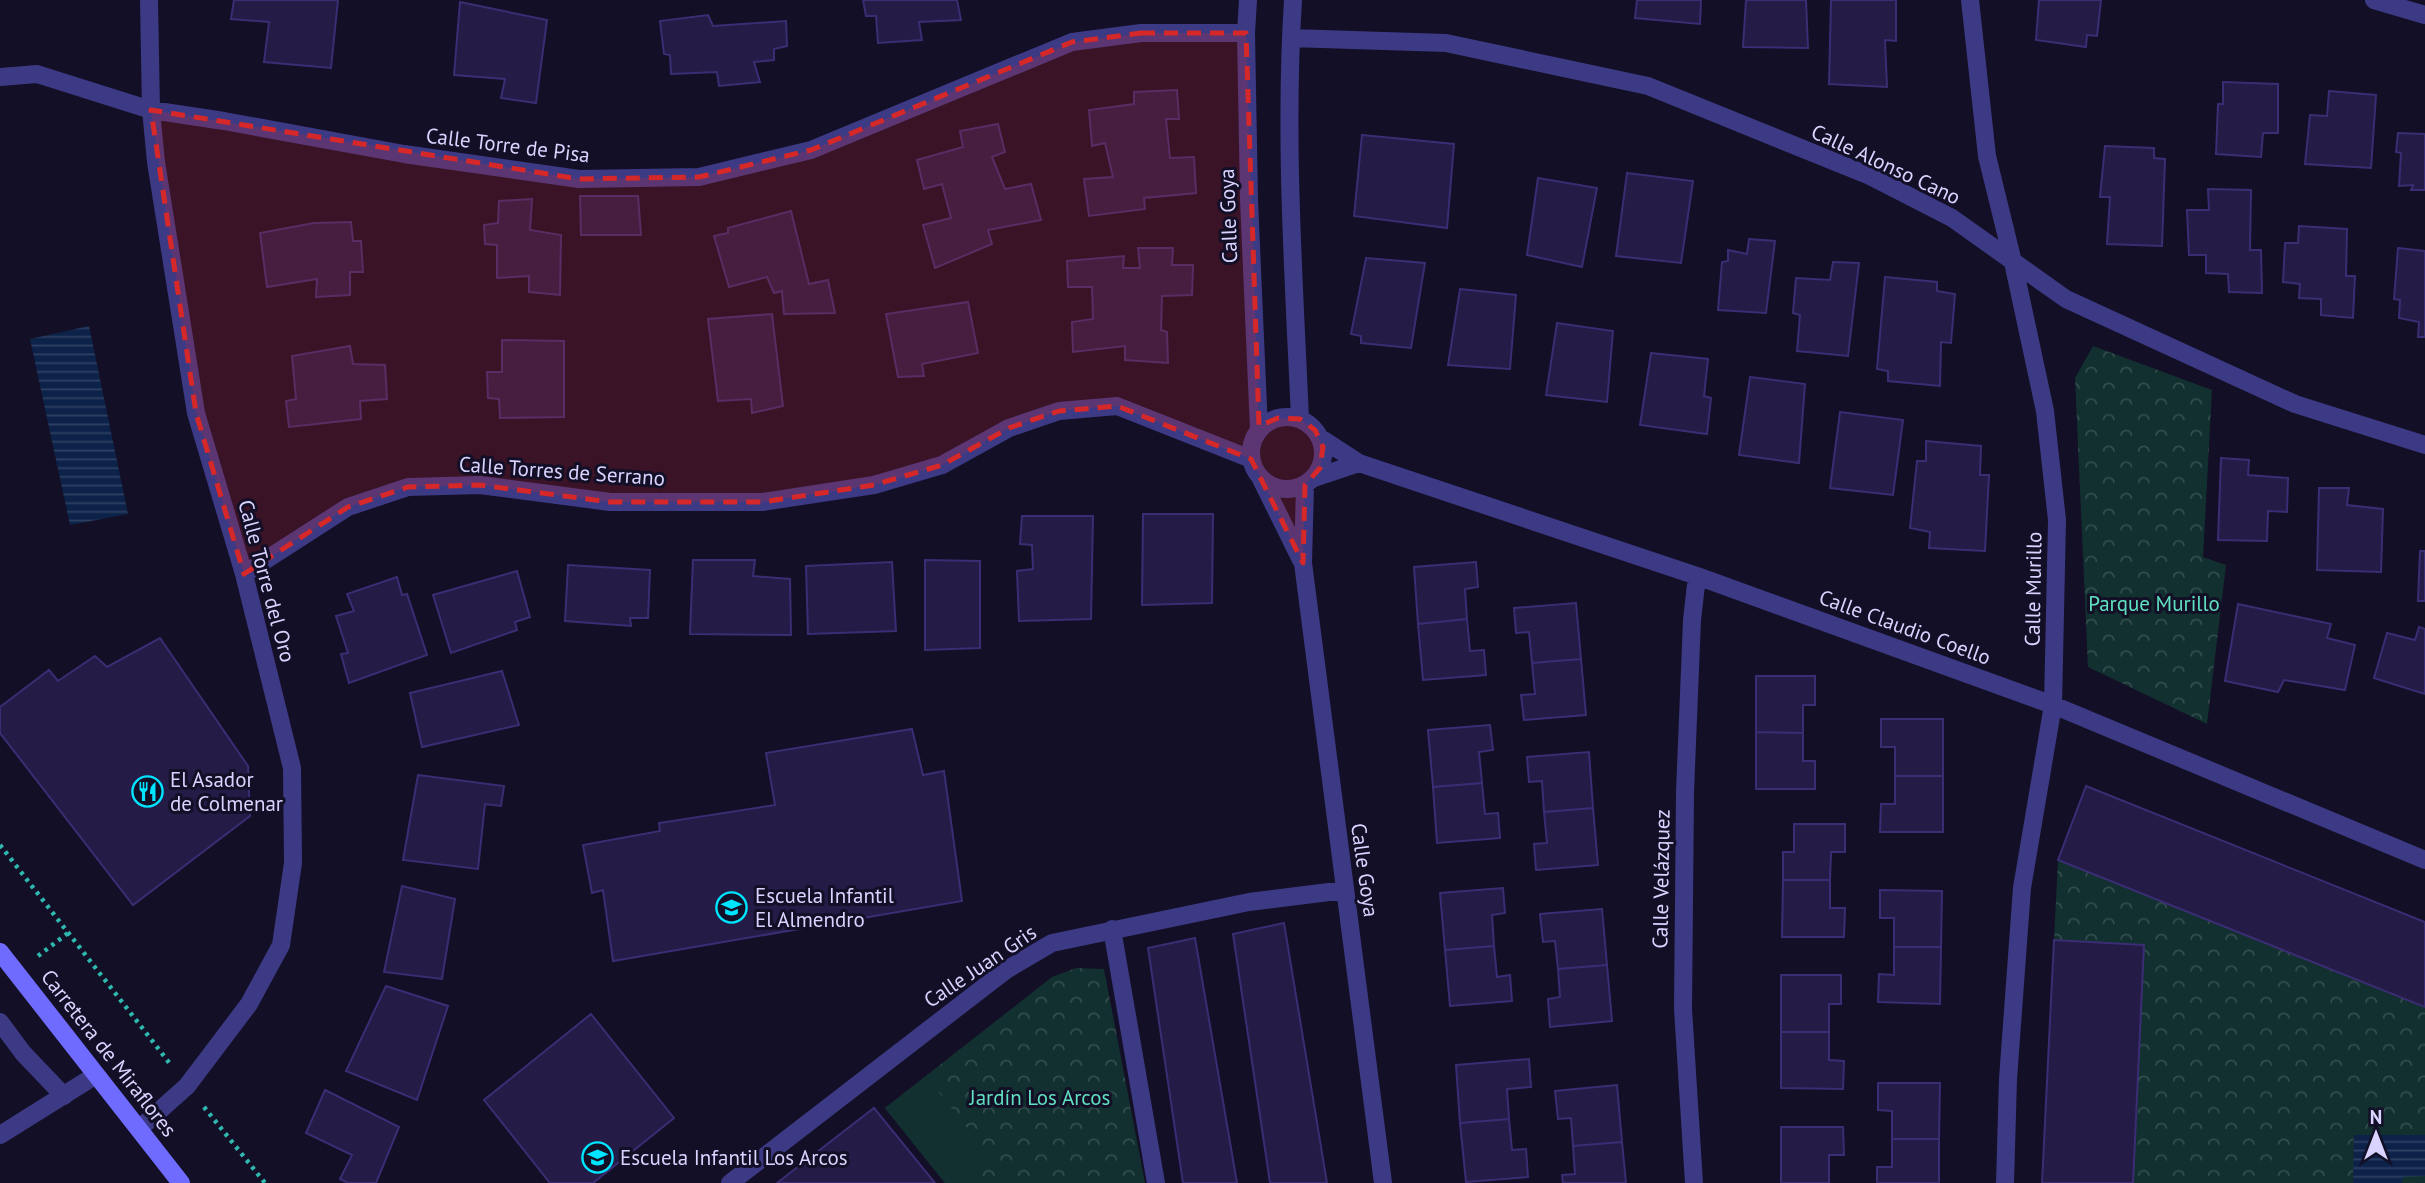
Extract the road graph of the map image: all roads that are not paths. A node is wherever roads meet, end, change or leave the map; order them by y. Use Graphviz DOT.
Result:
graph roads {
  1 [pos="149,0"];
  2 [pos="1248,0"];
  3 [pos="1293,0"];
  4 [pos="1970,0"];
  5 [pos="2374,0"];
  6 [pos="2425,15"];
  7 [pos="1246,33"];
  8 [pos="1291,38"];
  9 [pos="0,77"];
  10 [pos="151,110"];
  11 [pos="2013,262"];
  12 [pos="1300,419"];
  13 [pos="1259,429"];
  14 [pos="1320,437"];
  15 [pos="2425,445"];
  16 [pos="1251,459"];
  17 [pos="1359,463"];
  18 [pos="1261,479"];
  19 [pos="1309,481"];
  20 [pos="1303,563"];
  21 [pos="244,574"];
  22 [pos="1696,576"];
  23 [pos="2053,705"];
  24 [pos="2425,860"];
  25 [pos="1345,890"];
  26 [pos="1112,929"];
  27 [pos="0,952"];
  28 [pos="0,1022"];
  29 [pos="96,1074"];
  30 [pos="64,1096"];
  31 [pos="140,1128"];
  32 [pos="0,1135"];
  33 [pos="181,1183"];
  34 [pos="730,1183"];
  35 [pos="1156,1183"];
  36 [pos="1383,1183"];
  37 [pos="1695,1183"];
  38 [pos="2005,1183"];
  1 -- 10 [label="street, Calle Torre del Oro"];
  2 -- 7 [label="street, Calle Goya"];
  3 -- 8 [label="street"];
  4 -- 11 [label="street, Calle Murillo"];
  5 -- 6 [label="street"];
  7 -- 10 [label="street, Calle Torre de Pisa"];
  7 -- 13 [label="street, Calle Goya"];
  8 -- 11 [label="street, Calle Alonso Cano"];
  8 -- 12 [label="street"];
  9 -- 10 [label="street, Calle Torre de Pisa"];
  10 -- 21 [label="street, Calle Torre del Oro"];
  11 -- 15 [label="street, Calle Alonso Cano"];
  11 -- 23 [label="street, Calle Murillo"];
  12 -- 13 [label="street"];
  12 -- 14 [label="street"];
  13 -- 16 [label="street"];
  14 -- 17 [label="street, Calle Claudio Coello"];
  14 -- 19 [label="street"];
  16 -- 18 [label="street"];
  16 -- 21 [label="street, Calle Torres de Serrano"];
  17 -- 19 [label="street"];
  17 -- 22 [label="street, Calle Claudio Coello"];
  18 -- 19 [label="street"];
  18 -- 20 [label="street, Calle Goya"];
  19 -- 20 [label="street, Calle Goya"];
  20 -- 25 [label="street, Calle Goya"];
  21 -- 31 [label="street, Calle Torre del Oro"];
  22 -- 23 [label="street, Calle Claudio Coello"];
  22 -- 37 [label="street, Calle Velázquez"];
  23 -- 24 [label="street, Calle Claudio Coello"];
  23 -- 38 [label="street, Calle Murillo"];
  25 -- 26 [label="street, Calle Juan Gris"];
  25 -- 36 [label="street, Calle Goya"];
  26 -- 34 [label="street, Calle Juan Gris"];
  26 -- 35 [label="street"];
  27 -- 29 [label="main road, Carretera de Miraflores"];
  28 -- 30 [label="street"];
  29 -- 30 [label="street"];
  29 -- 31 [label="main road, Carretera de Miraflores"];
  30 -- 32 [label="street"];
  31 -- 33 [label="main road, Carretera de Miraflores"];
}
